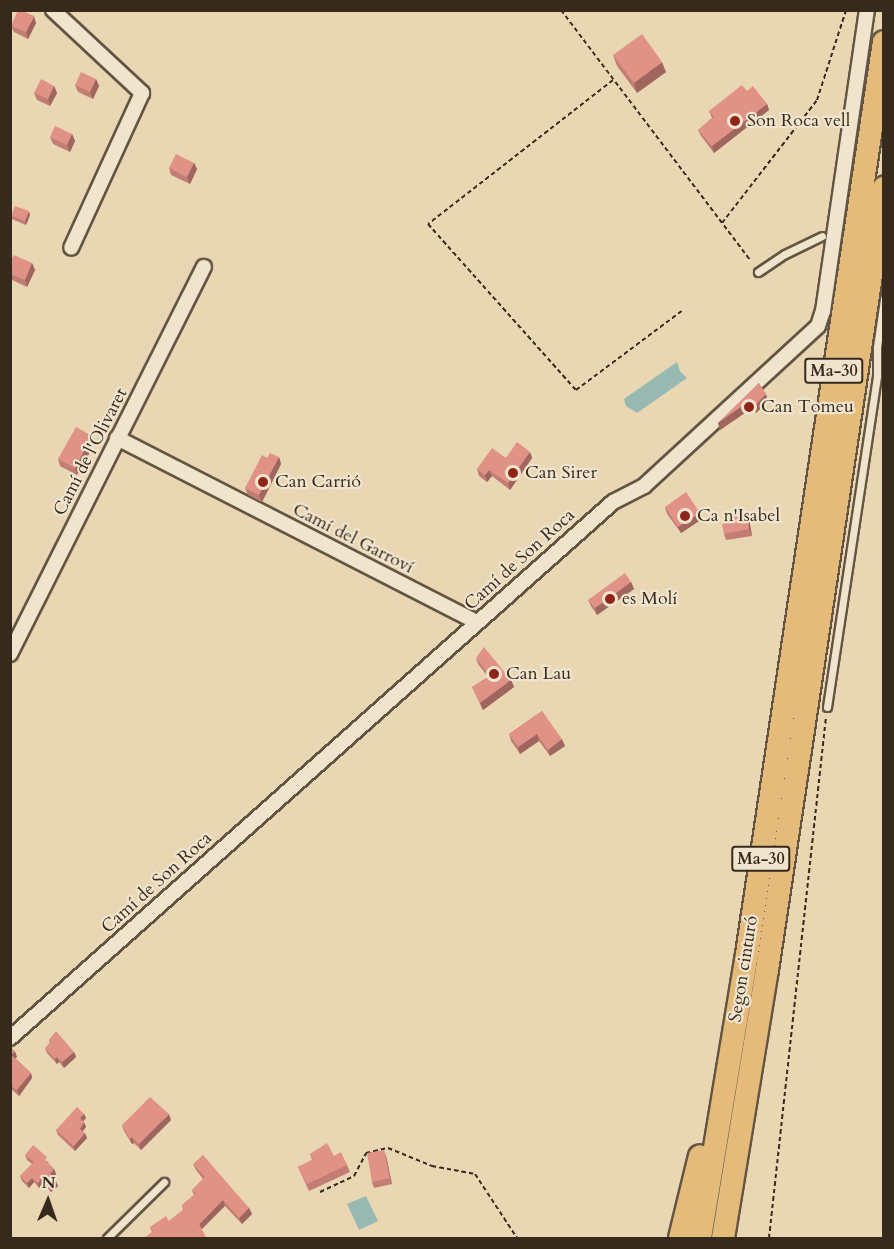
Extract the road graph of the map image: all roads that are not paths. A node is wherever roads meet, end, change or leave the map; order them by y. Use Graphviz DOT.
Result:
graph roads {
  1 [pos="53,10"];
  2 [pos="867,10"];
  3 [pos="884,42"];
  4 [pos="884,188"];
  5 [pos="822,236"];
  6 [pos="71,248"];
  7 [pos="204,267"];
  8 [pos="759,272"];
  9 [pos="884,299"];
  10 [pos="117,438"];
  11 [pos="477,622"];
  12 [pos="10,654"];
  13 [pos="827,707"];
  14 [pos="736,1019"];
  15 [pos="756,1037"];
  16 [pos="10,1038"];
  17 [pos="164,1182"];
  18 [pos="107,1239"];
  19 [pos="680,1239"];
  20 [pos="700,1239"];
  21 [pos="723,1239"];
  22 [pos="738,1239"];
  1 -- 6 [label="street"];
  2 -- 11 [label="street, Camí de Son Roca"];
  3 -- 14 [label="highway, Segon cinturó / Ma-30"];
  4 -- 15 [label="highway, Ma-30"];
  5 -- 8 [label="lane"];
  7 -- 10 [label="street, Camí de l'Olivaret"];
  9 -- 13 [label="lane"];
  10 -- 11 [label="street, Camí del Garroví"];
  10 -- 12 [label="street, Camí de l'Olivaret"];
  11 -- 16 [label="street, Camí de Son Roca"];
  14 -- 19 [label="highway"];
  14 -- 20 [label="highway, Segon cinturó / Ma-30"];
  15 -- 21 [label="highway, Ma-30"];
  15 -- 22 [label="highway"];
  17 -- 18 [label="lane"];
}
